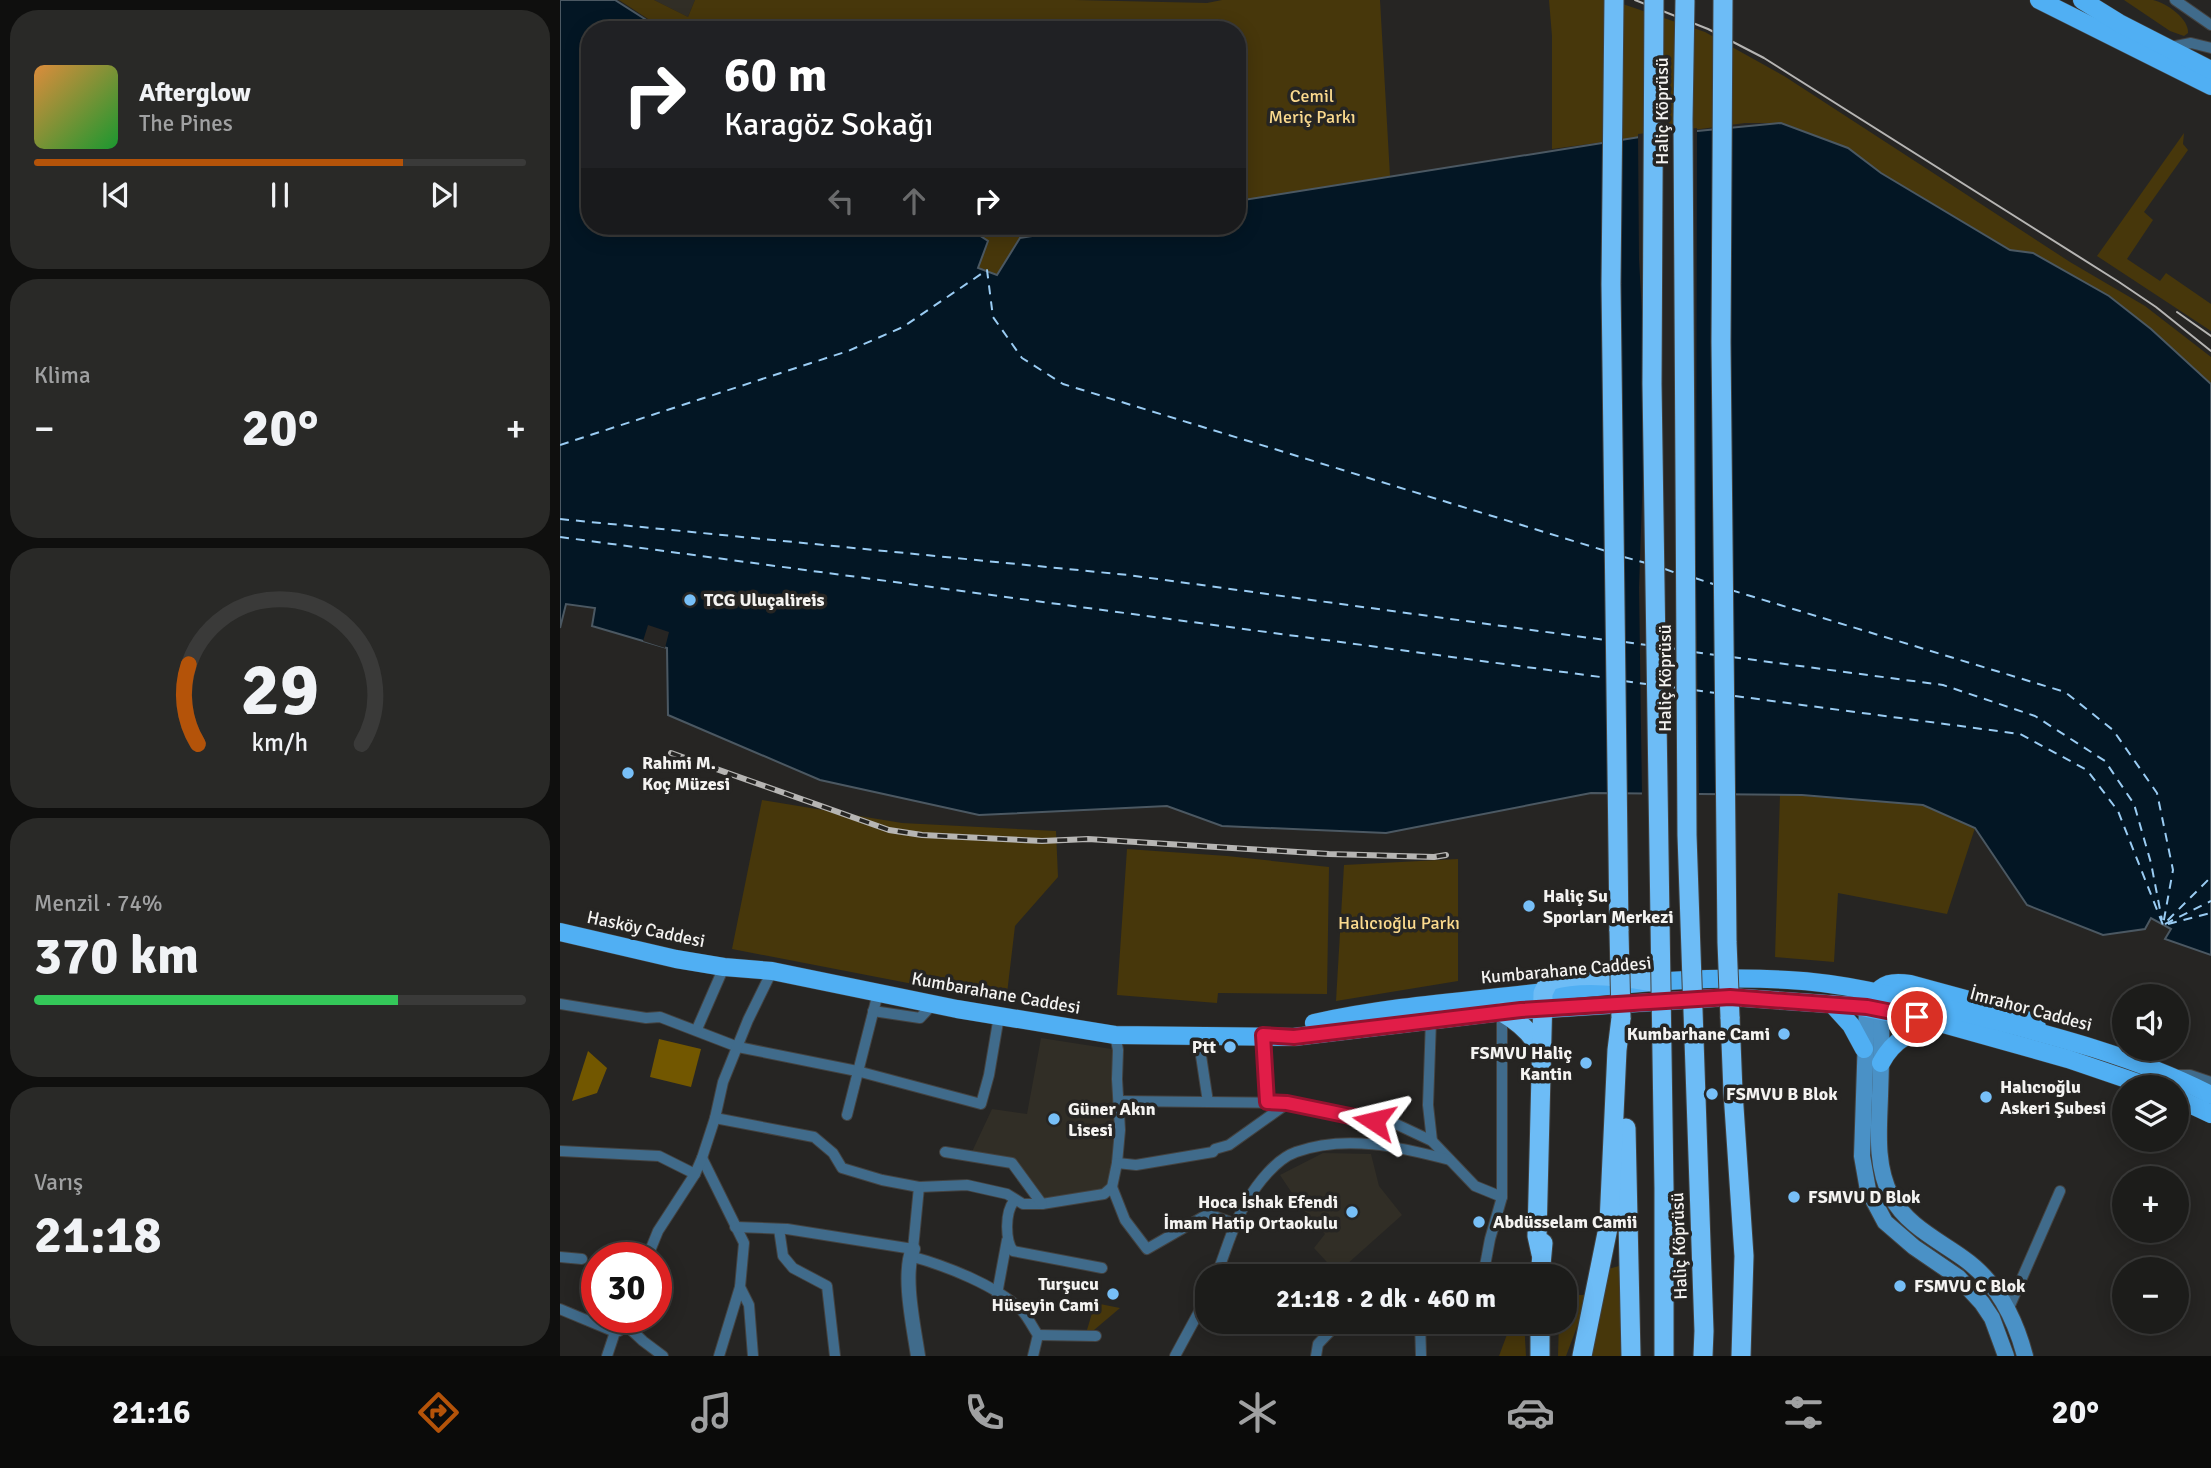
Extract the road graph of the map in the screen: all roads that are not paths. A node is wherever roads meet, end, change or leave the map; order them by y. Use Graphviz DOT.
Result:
graph roads {
  1 [pos="1614,0"];
  2 [pos="1654,0"];
  3 [pos="1685,0"];
  4 [pos="1723,0"];
  5 [pos="2039,0"];
  6 [pos="2082,0"];
  7 [pos="2175,0"];
  8 [pos="2211,25"];
  9 [pos="2166,48"];
  10 [pos="2211,48"];
  11 [pos="2211,70"];
  12 [pos="2211,86"];
  13 [pos="560,932"];
  14 [pos="724,967"];
  15 [pos="772,971"];
  16 [pos="1652,982"];
  17 [pos="878,993"];
  18 [pos="1546,1003"];
  19 [pos="1874,1003"];
  20 [pos="560,1004"];
  21 [pos="933,1004"];
  22 [pos="1832,1004"];
  23 [pos="873,1011"];
  24 [pos="1502,1012"];
  25 [pos="999,1016"];
  26 [pos="1622,1018"];
  27 [pos="1431,1020"];
  28 [pos="1940,1023"];
  29 [pos="697,1030"];
  30 [pos="1115,1035"];
  31 [pos="1263,1035"];
  32 [pos="1198,1036"];
  33 [pos="738,1047"];
  34 [pos="1864,1049"];
  35 [pos="1542,1059"];
  36 [pos="1881,1063"];
  37 [pos="857,1071"];
  38 [pos="2133,1075"];
  39 [pos="2145,1075"];
  40 [pos="2189,1075"];
  41 [pos="2211,1082"];
  42 [pos="2189,1089"];
  43 [pos="2211,1095"];
  44 [pos="1119,1101"];
  45 [pos="1208,1102"];
  46 [pos="1267,1102"];
  47 [pos="1287,1103"];
  48 [pos="2189,1105"];
  49 [pos="847,1115"];
  50 [pos="2211,1117"];
  51 [pos="715,1118"];
  52 [pos="1432,1141"];
  53 [pos="560,1151"];
  54 [pos="945,1152"];
  55 [pos="702,1158"];
  56 [pos="1452,1161"];
  57 [pos="1117,1163"];
  58 [pos="695,1174"];
  59 [pos="919,1187"];
  60 [pos="1112,1187"];
  61 [pos="2060,1191"];
  62 [pos="1502,1197"];
  63 [pos="1014,1201"];
  64 [pos="1042,1204"];
  65 [pos="1236,1224"];
  66 [pos="735,1227"];
  67 [pos="779,1229"];
  68 [pos="1007,1240"];
  69 [pos="654,1242"];
  70 [pos="912,1253"];
  71 [pos="1541,1254"];
  72 [pos="1744,1255"];
  73 [pos="560,1257"];
  74 [pos="581,1259"];
  75 [pos="1221,1264"];
  76 [pos="1485,1264"];
  77 [pos="1541,1264"];
  78 [pos="1102,1268"];
  79 [pos="740,1287"];
  80 [pos="997,1294"];
  81 [pos="560,1308"];
  82 [pos="2008,1310"];
  83 [pos="581,1317"];
  84 [pos="1195,1318"];
  85 [pos="615,1333"];
  86 [pos="637,1333"];
  87 [pos="1328,1334"];
  88 [pos="1420,1334"];
  89 [pos="1541,1334"];
  90 [pos="1038,1335"];
  91 [pos="1096,1336"];
  92 [pos="1583,1351"];
  93 [pos="607,1356"];
  94 [pos="663,1356"];
  95 [pos="719,1356"];
  96 [pos="753,1356"];
  97 [pos="835,1356"];
  98 [pos="918,1356"];
  99 [pos="1033,1356"];
  100 [pos="1175,1356"];
  101 [pos="1316,1356"];
  102 [pos="1421,1356"];
  103 [pos="1540,1356"];
  104 [pos="1631,1356"];
  105 [pos="1664,1356"];
  106 [pos="1703,1356"];
  107 [pos="1741,1356"];
  108 [pos="1752,1356"];
  109 [pos="2006,1356"];
  110 [pos="2025,1356"];
  1 -- 26 [label="highway, bridge"];
  2 -- 105 [label="highway, Haliç Köprüsü, bridge"];
  3 -- 106 [label="highway, Haliç Köprüsü, bridge"];
  4 -- 72 [label="highway, bridge"];
  5 -- 12 [label="main road"];
  6 -- 9 [label="main road"];
  7 -- 8 [label="street"];
  9 -- 10 [label="street"];
  9 -- 11 [label="main road"];
  13 -- 14 [label="main road, Hasköy Caddesi"];
  14 -- 15 [label="main road, Kumbarahane Caddesi"];
  14 -- 29 [label="street"];
  15 -- 17 [label="main road, Kumbarahane Caddesi"];
  15 -- 33 [label="street"];
  16 -- 18 [label="highway"];
  16 -- 19 [label="main road, Kumbarahane Caddesi"];
  17 -- 21 [label="main road, Kumbarahane Caddesi"];
  17 -- 23 [label="street"];
  18 -- 22 [label="main road, Kumbarahane Caddesi"];
  18 -- 24 [label="main road, Kumbarahane Caddesi"];
  18 -- 31 [label="main road, Kumbarahane Caddesi"];
  18 -- 35 [label="highway"];
  18 -- 71 [label="highway"];
  19 -- 22 [label="main road, Kumbarahane Caddesi"];
  19 -- 28 [label="main road, İmrahor Caddesi"];
  19 -- 34 [label="main road"];
  19 -- 36 [label="main road"];
  19 -- 39 [label="main road, İmrahor Caddesi"];
  20 -- 29 [label="street"];
  21 -- 23 [label="street"];
  21 -- 25 [label="main road, Kumbarahane Caddesi"];
  22 -- 34 [label="main road"];
  23 -- 37 [label="street"];
  24 -- 27 [label="main road, Kumbarahane Caddesi"];
  24 -- 35 [label="highway"];
  24 -- 62 [label="street"];
  25 -- 30 [label="main road, Kumbarahane Caddesi"];
  25 -- 37 [label="street"];
  26 -- 92 [label="highway"];
  26 -- 104 [label="highway"];
  27 -- 31 [label="main road, Kumbarahane Caddesi"];
  27 -- 52 [label="street"];
  28 -- 36 [label="main road"];
  28 -- 38 [label="main road, İmrahor Caddesi"];
  29 -- 33 [label="street"];
  30 -- 32 [label="main road, Kumbarahane Caddesi"];
  30 -- 44 [label="street"];
  31 -- 32 [label="main road, Kumbarahane Caddesi"];
  31 -- 46 [label="street"];
  32 -- 45 [label="street"];
  33 -- 37 [label="street"];
  33 -- 51 [label="street"];
  34 -- 109 [label="main road"];
  35 -- 71 [label="highway"];
  36 -- 82 [label="main road"];
  37 -- 49 [label="street"];
  40 -- 41 [label="street"];
  42 -- 43 [label="main road, İmrahor Caddesi"];
  44 -- 45 [label="street"];
  44 -- 57 [label="street"];
  45 -- 46 [label="street"];
  46 -- 47 [label="street"];
  47 -- 52 [label="street"];
  47 -- 57 [label="street"];
  48 -- 50 [label="main road"];
  51 -- 55 [label="street"];
  51 -- 59 [label="street"];
  52 -- 56 [label="street"];
  53 -- 58 [label="street"];
  54 -- 64 [label="street"];
  55 -- 58 [label="street"];
  55 -- 66 [label="street"];
  56 -- 62 [label="street"];
  56 -- 65 [label="street"];
  57 -- 60 [label="street"];
  58 -- 69 [label="street"];
  59 -- 63 [label="street"];
  59 -- 70 [label="street"];
  60 -- 64 [label="street"];
  60 -- 65 [label="street"];
  61 -- 82 [label="street"];
  62 -- 76 [label="street"];
  63 -- 64 [label="street"];
  63 -- 68 [label="street"];
  65 -- 75 [label="street"];
  66 -- 67 [label="street"];
  66 -- 79 [label="street"];
  67 -- 70 [label="street"];
  67 -- 97 [label="street"];
  68 -- 78 [label="street"];
  68 -- 80 [label="street"];
  70 -- 80 [label="street"];
  70 -- 98 [label="street"];
  71 -- 77 [label="highway"];
  72 -- 107 [label="highway"];
  72 -- 108 [label="highway"];
  73 -- 74 [label="street"];
  79 -- 95 [label="street"];
  79 -- 96 [label="street"];
  80 -- 90 [label="street"];
  81 -- 83 [label="street"];
  82 -- 110 [label="main road"];
  84 -- 100 [label="street"];
  85 -- 93 [label="street"];
  86 -- 94 [label="street"];
  87 -- 101 [label="street"];
  88 -- 102 [label="street"];
  89 -- 103 [label="highway"];
  90 -- 91 [label="street"];
  90 -- 99 [label="street"];
}
